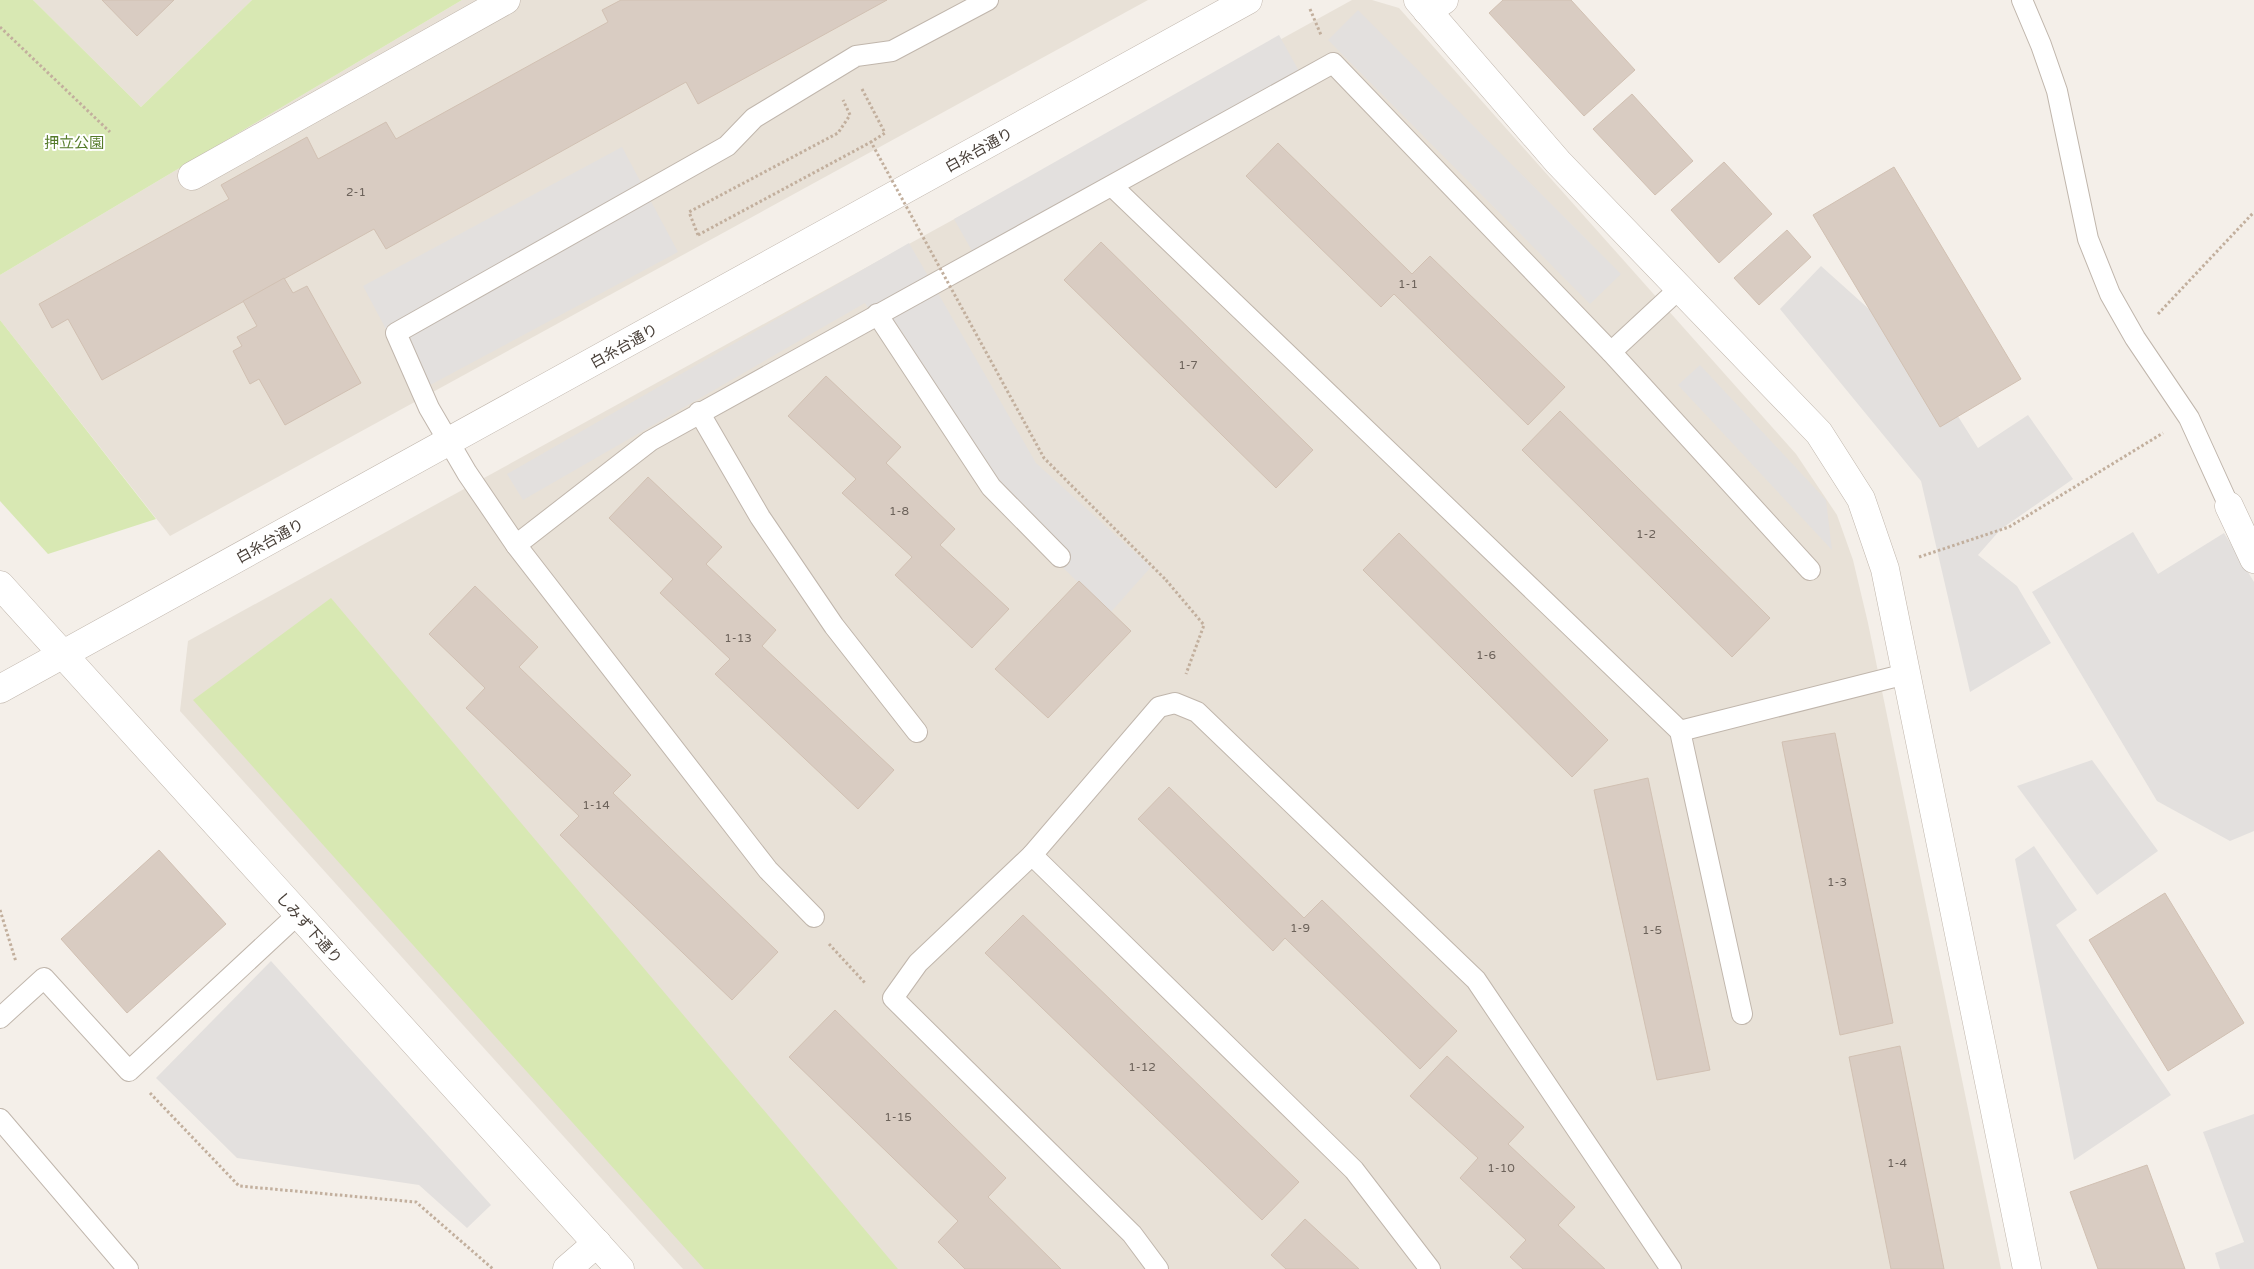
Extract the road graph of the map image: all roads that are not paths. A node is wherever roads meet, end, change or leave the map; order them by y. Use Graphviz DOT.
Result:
graph roads {
  1 [pos="506,0"];
  2 [pos="988,0"];
  3 [pos="1248,0"];
  4 [pos="2022,0"];
  5 [pos="1429,4"];
  6 [pos="192,176"];
  7 [pos="1112,186"];
  8 [pos="1680,288"];
  9 [pos="877,314"];
  10 [pos="1611,352"];
  11 [pos="699,412"];
  12 [pos="450,442"];
  13 [pos="2229,506"];
  14 [pos="516,545"];
  15 [pos="1060,557"];
  16 [pos="2254,559"];
  17 [pos="1810,570"];
  18 [pos="0,585"];
  19 [pos="62,655"];
  20 [pos="1906,674"];
  21 [pos="0,690"];
  22 [pos="1680,731"];
  23 [pos="917,732"];
  24 [pos="1032,854"];
  25 [pos="297,915"];
  26 [pos="814,918"];
  27 [pos="1742,1014"];
  28 [pos="0,1018"];
  29 [pos="0,1119"];
  30 [pos="597,1244"];
  31 [pos="128,1269"];
  32 [pos="567,1269"];
  33 [pos="620,1269"];
  34 [pos="1158,1269"];
  35 [pos="1430,1269"];
  36 [pos="1671,1269"];
  37 [pos="2027,1269"];
  1 -- 6 [label="street"];
  2 -- 12 [label="lane"];
  3 -- 12 [label="street, 白糸台通り"];
  4 -- 13 [label="lane"];
  5 -- 8 [label="street"];
  7 -- 9 [label="lane"];
  7 -- 10 [label="lane"];
  7 -- 22 [label="lane"];
  8 -- 10 [label="lane"];
  8 -- 20 [label="street"];
  9 -- 11 [label="lane"];
  9 -- 15 [label="lane"];
  10 -- 17 [label="lane"];
  11 -- 14 [label="lane"];
  11 -- 23 [label="lane"];
  12 -- 14 [label="lane"];
  12 -- 19 [label="street, 白糸台通り"];
  13 -- 16 [label="street"];
  14 -- 26 [label="lane"];
  18 -- 19 [label="street, しみず下通り"];
  19 -- 21 [label="street, 白糸台通り"];
  19 -- 25 [label="street, しみず下通り"];
  20 -- 22 [label="lane"];
  20 -- 37 [label="street"];
  22 -- 27 [label="lane"];
  24 -- 34 [label="lane"];
  24 -- 35 [label="lane"];
  24 -- 36 [label="lane"];
  25 -- 28 [label="lane"];
  25 -- 30 [label="street, しみず下通り"];
  29 -- 31 [label="lane"];
  30 -- 32 [label="street"];
  30 -- 33 [label="street, しみず下通り"];
}
